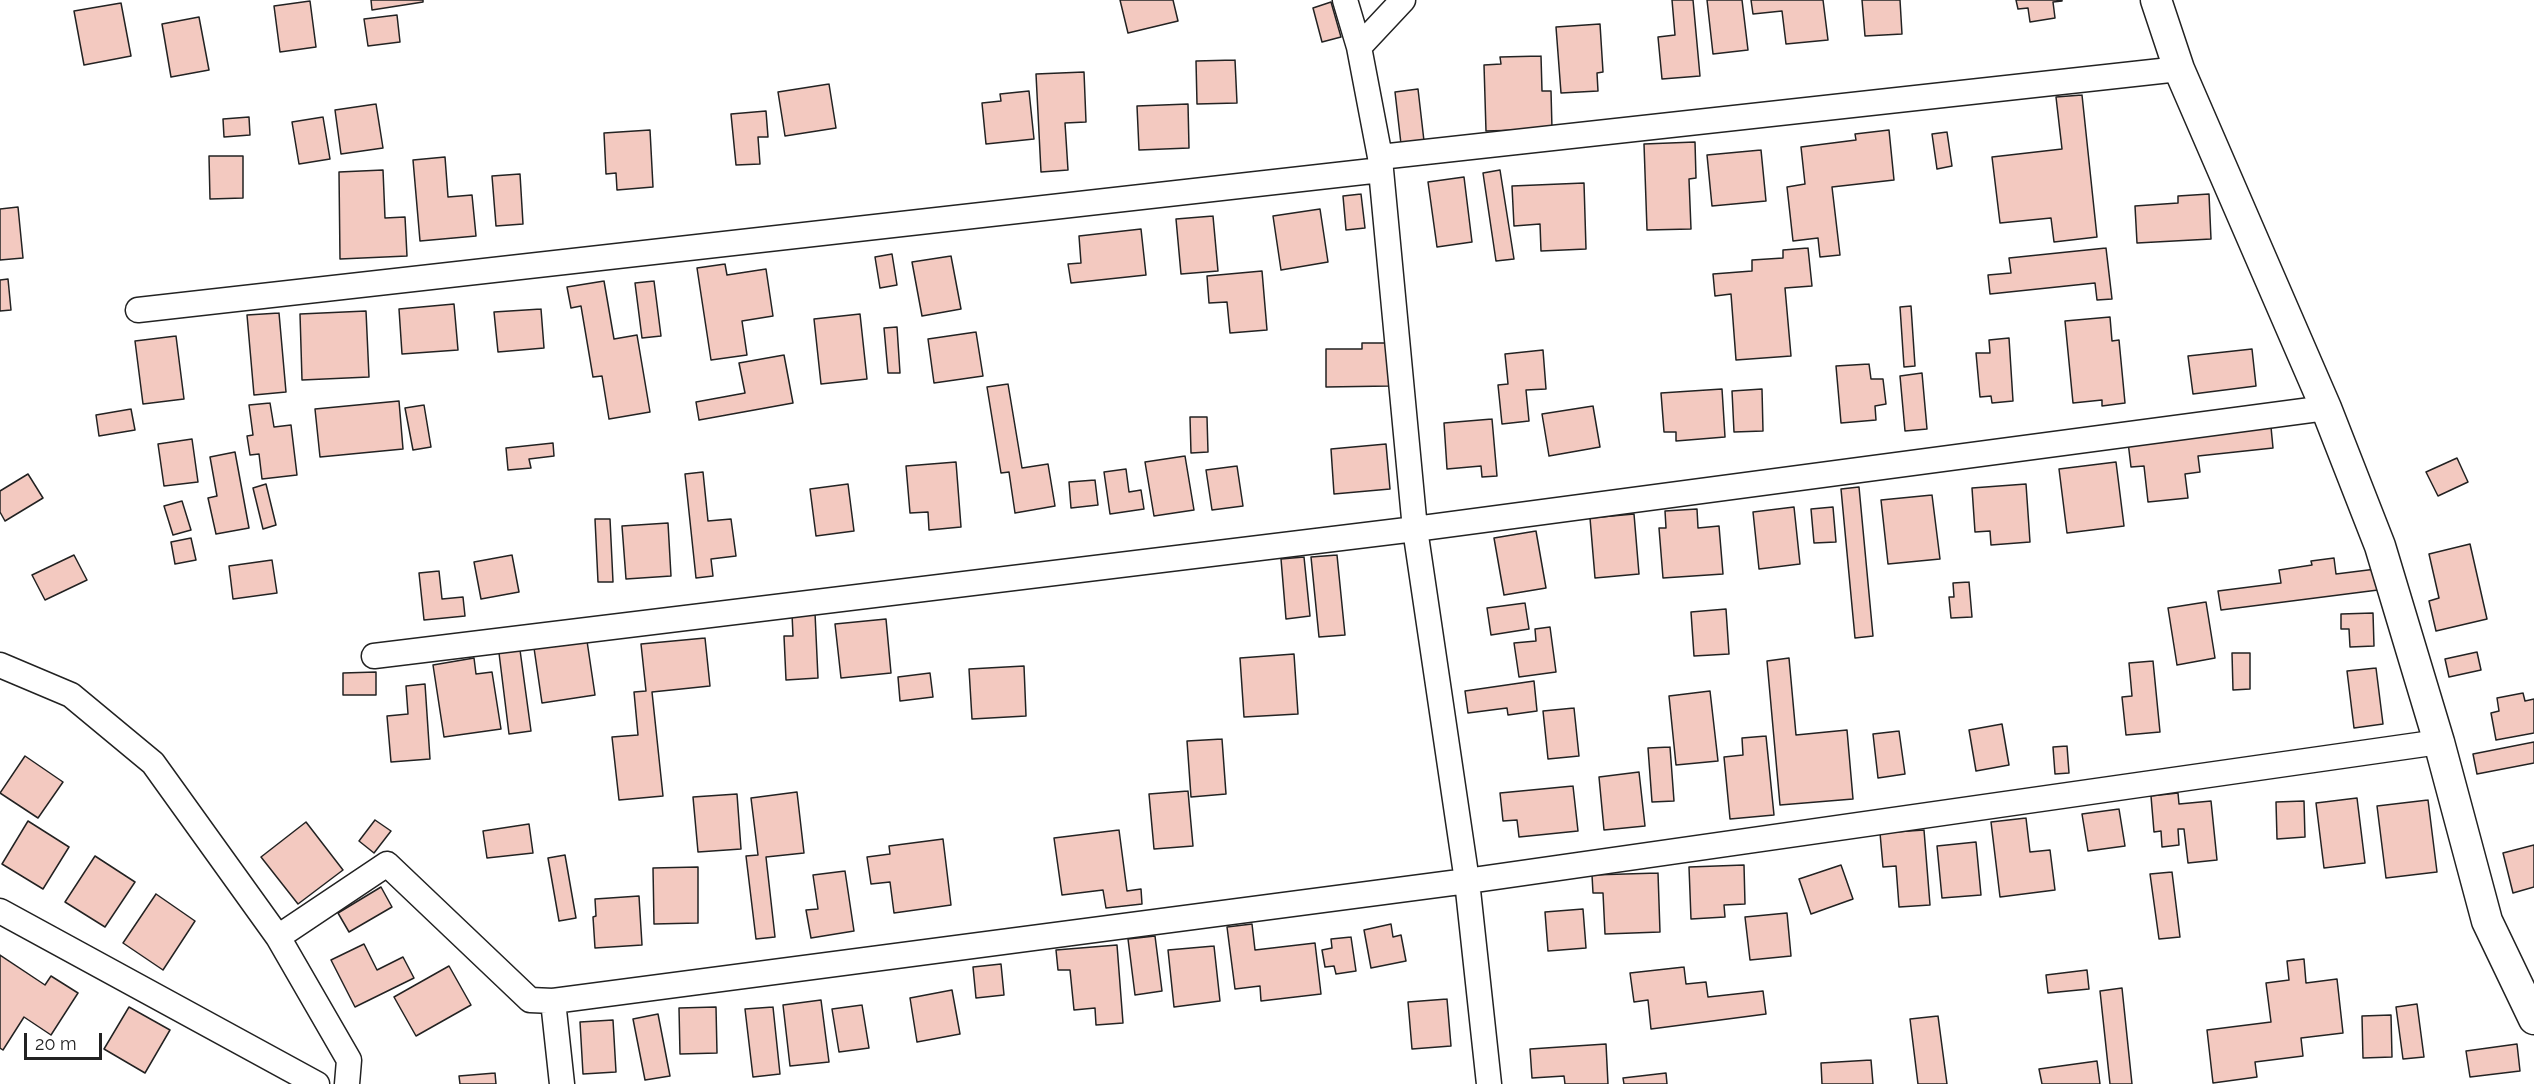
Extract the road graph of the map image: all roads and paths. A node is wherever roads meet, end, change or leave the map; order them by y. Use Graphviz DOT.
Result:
graph roads {
  1 [pos="1345,0"];
  2 [pos="1403,0"];
  3 [pos="2156,0"];
  4 [pos="1359,47"];
  5 [pos="2179,69"];
  6 [pos="1380,164"];
  7 [pos="138,310"];
  8 [pos="2326,408"];
  9 [pos="1415,529"];
  10 [pos="374,656"];
  11 [pos="0,665"];
  12 [pos="2439,742"];
  13 [pos="1467,880"];
  14 [pos="0,911"];
  15 [pos="278,938"];
  16 [pos="552,1001"];
  17 [pos="2534,1019"];
  18 [pos="317,1084"];
  19 [pos="347,1084"];
  20 [pos="562,1084"];
  21 [pos="1489,1084"];
  1 -- 4 [label="street"];
  2 -- 4 [label="street"];
  3 -- 5 [label="street"];
  4 -- 6 [label="street"];
  5 -- 6 [label="street"];
  5 -- 8 [label="street"];
  6 -- 7 [label="street"];
  6 -- 9 [label="street"];
  8 -- 9 [label="street"];
  8 -- 12 [label="street"];
  9 -- 10 [label="street"];
  9 -- 13 [label="street"];
  11 -- 15 [label="street"];
  12 -- 13 [label="street"];
  12 -- 17 [label="street"];
  13 -- 16 [label="street"];
  13 -- 21 [label="street"];
  14 -- 18 [label="street"];
  15 -- 16 [label="street"];
  15 -- 19 [label="street"];
  16 -- 20 [label="street"];
}
